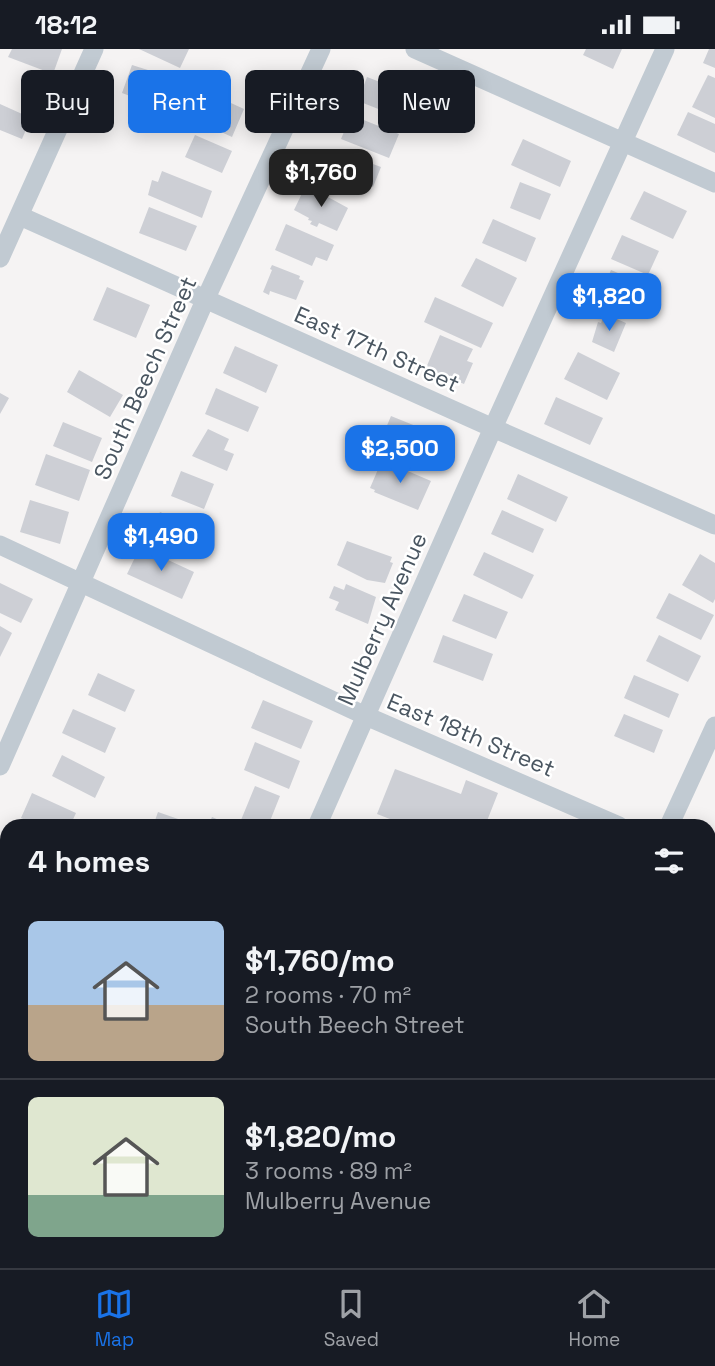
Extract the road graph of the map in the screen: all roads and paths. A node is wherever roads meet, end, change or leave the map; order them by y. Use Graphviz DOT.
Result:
graph roads {
  1 [pos="94,49"];
  2 [pos="321,49"];
  3 [pos="415,49"];
  4 [pos="664,49"];
  5 [pos="624,142"];
  6 [pos="715,183"];
  7 [pos="20,216"];
  8 [pos="0,258"];
  9 [pos="206,298"];
  10 [pos="493,428"];
  11 [pos="715,525"];
  12 [pos="0,545"];
  13 [pos="82,583"];
  14 [pos="366,716"];
  15 [pos="715,726"];
  16 [pos="0,766"];
  17 [pos="320,819"];
  18 [pos="603,819"];
  19 [pos="672,819"];
  1 -- 7 [label="street"];
  2 -- 9 [label="street, South Beech Street"];
  3 -- 5 [label="street"];
  4 -- 5 [label="street, Mulberry Avenue"];
  5 -- 6 [label="street"];
  5 -- 10 [label="street, Mulberry Avenue"];
  7 -- 8 [label="street"];
  7 -- 9 [label="street, East 17th Street"];
  9 -- 10 [label="street, East 17th Street"];
  9 -- 13 [label="street, South Beech Street"];
  10 -- 11 [label="street, East 17th Street"];
  10 -- 14 [label="street, Mulberry Avenue"];
  12 -- 13 [label="street, East 18th Street"];
  13 -- 14 [label="street, East 18th Street"];
  13 -- 16 [label="street, South Beech Street"];
  14 -- 17 [label="street, Mulberry Avenue"];
  14 -- 18 [label="street, East 18th Street"];
  15 -- 19 [label="street"];
}
